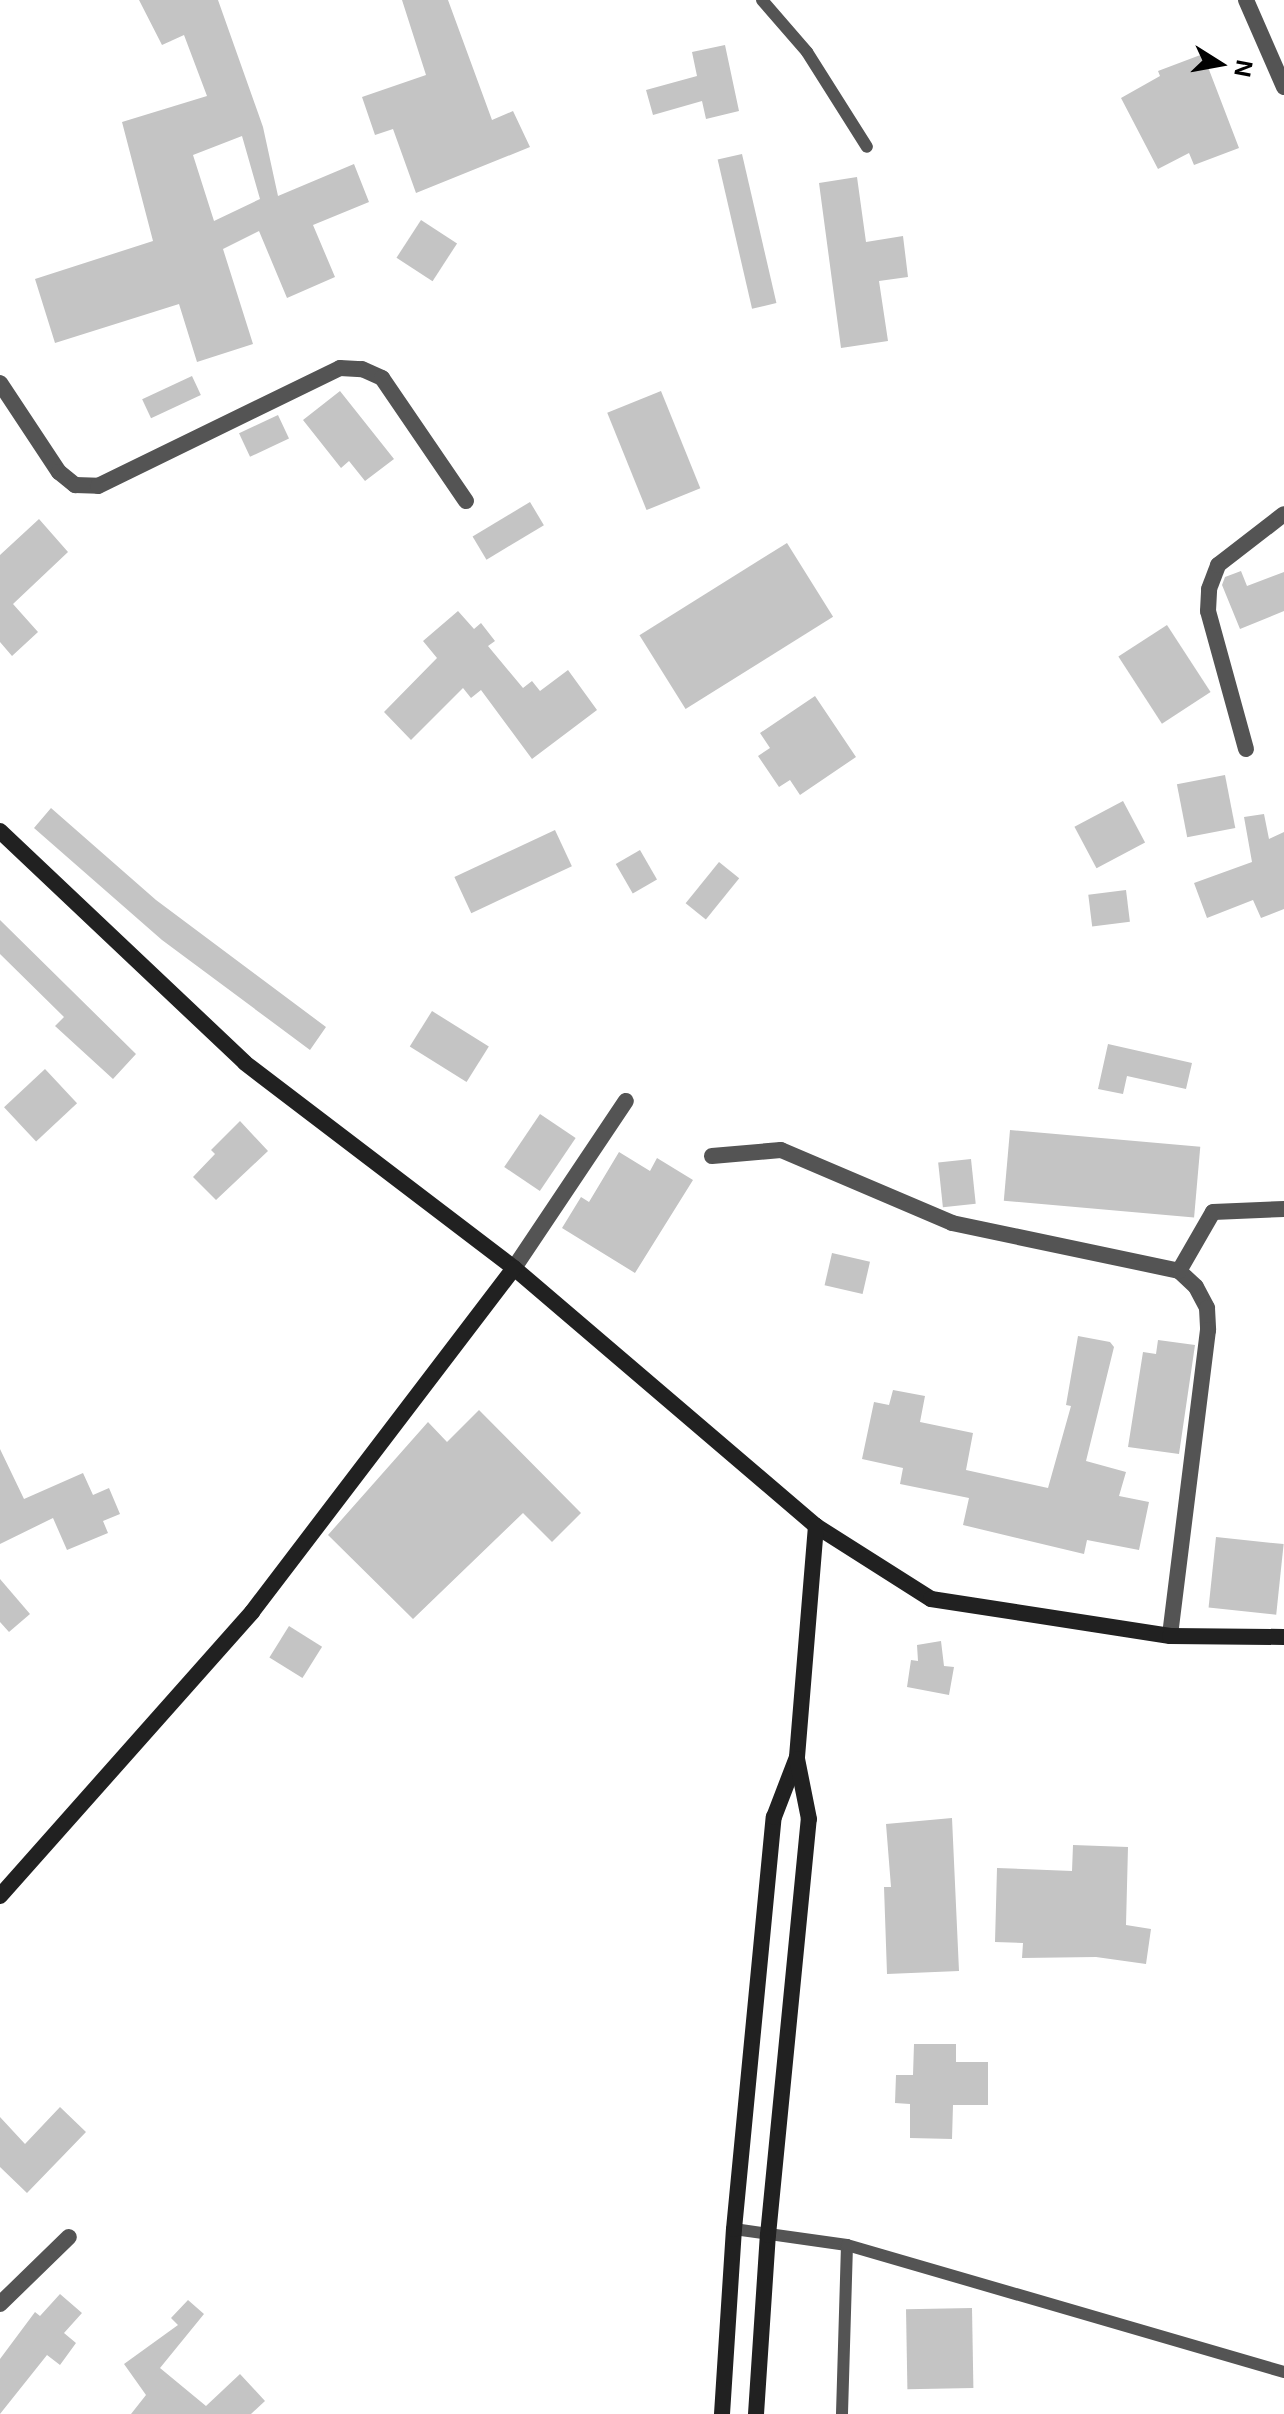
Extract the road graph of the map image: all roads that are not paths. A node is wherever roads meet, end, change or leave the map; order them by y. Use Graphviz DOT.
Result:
graph roads {
  1 [pos="762,0"];
  2 [pos="1246,0"];
  3 [pos="1284,87"];
  4 [pos="867,147"];
  5 [pos="0,383"];
  6 [pos="466,501"];
  7 [pos="1284,514"];
  8 [pos="1246,749"];
  9 [pos="0,831"];
  10 [pos="626,1101"];
  11 [pos="712,1156"];
  12 [pos="1284,1209"];
  13 [pos="514,1268"];
  14 [pos="1179,1271"];
  15 [pos="816,1526"];
  16 [pos="1170,1636"];
  17 [pos="1284,1637"];
  18 [pos="797,1757"];
  19 [pos="0,1896"];
  20 [pos="734,2229"];
  21 [pos="768,2235"];
  22 [pos="69,2237"];
  23 [pos="847,2245"];
  24 [pos="0,2304"];
  25 [pos="1284,2372"];
  26 [pos="722,2414"];
  27 [pos="756,2414"];
  28 [pos="842,2414"];
  1 -- 4 [label="lane"];
  2 -- 3 [label="street"];
  5 -- 6 [label="street"];
  7 -- 8 [label="street"];
  9 -- 13 [label="street"];
  10 -- 13 [label="street"];
  11 -- 14 [label="street"];
  12 -- 14 [label="street"];
  13 -- 15 [label="street"];
  13 -- 19 [label="street"];
  14 -- 16 [label="street"];
  15 -- 16 [label="street"];
  15 -- 18 [label="street"];
  16 -- 17 [label="street"];
  18 -- 20 [label="street"];
  18 -- 21 [label="street"];
  20 -- 21 [label="lane"];
  20 -- 26 [label="street"];
  21 -- 23 [label="lane"];
  21 -- 27 [label="street"];
  22 -- 24 [label="street"];
  23 -- 25 [label="lane"];
  23 -- 28 [label="lane"];
}
